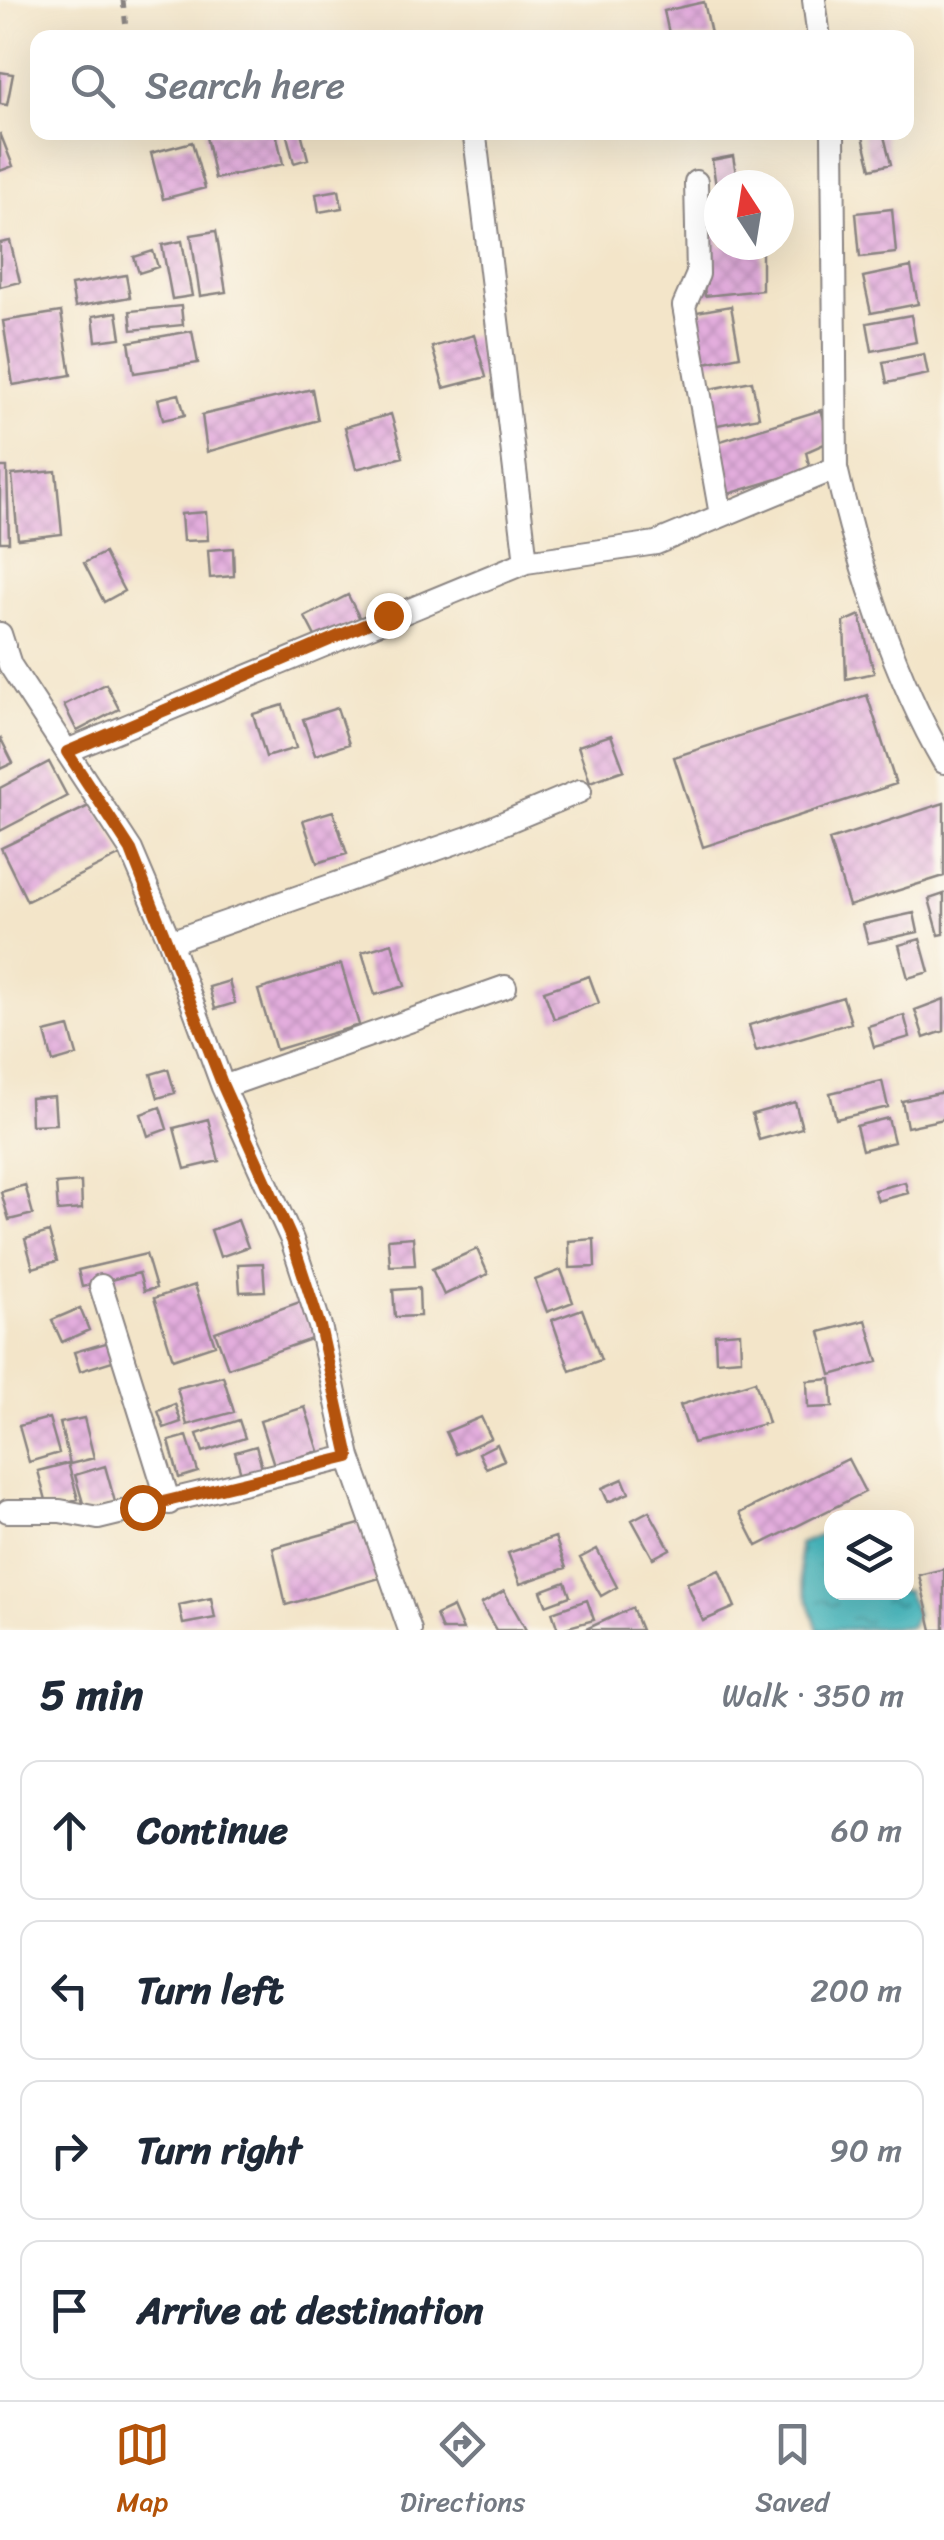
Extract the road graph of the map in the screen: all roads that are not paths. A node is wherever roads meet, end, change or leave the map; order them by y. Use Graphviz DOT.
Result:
graph roads {
  1 [pos="814,0"];
  2 [pos="819,30"];
  3 [pos="475,140"];
  4 [pos="834,140"];
  5 [pos="696,182"];
  6 [pos="836,468"];
  7 [pos="721,515"];
  8 [pos="526,562"];
  9 [pos="0,634"];
  10 [pos="67,752"];
  11 [pos="944,761"];
  12 [pos="580,792"];
  13 [pos="170,942"];
  14 [pos="506,987"];
  15 [pos="223,1086"];
  16 [pos="101,1286"];
  17 [pos="349,1457"];
  18 [pos="168,1504"];
  19 [pos="8,1511"];
  20 [pos="410,1630"];
  1 -- 2 [label="street"];
  3 -- 8 [label="street"];
  4 -- 6 [label="street"];
  5 -- 7 [label="street"];
  6 -- 7 [label="street"];
  6 -- 11 [label="street"];
  7 -- 8 [label="street"];
  8 -- 10 [label="street"];
  9 -- 10 [label="street"];
  10 -- 13 [label="street"];
  12 -- 13 [label="street"];
  13 -- 15 [label="street"];
  14 -- 15 [label="street"];
  15 -- 17 [label="street"];
  16 -- 18 [label="street"];
  17 -- 18 [label="street"];
  17 -- 20 [label="street"];
  18 -- 19 [label="street"];
}
